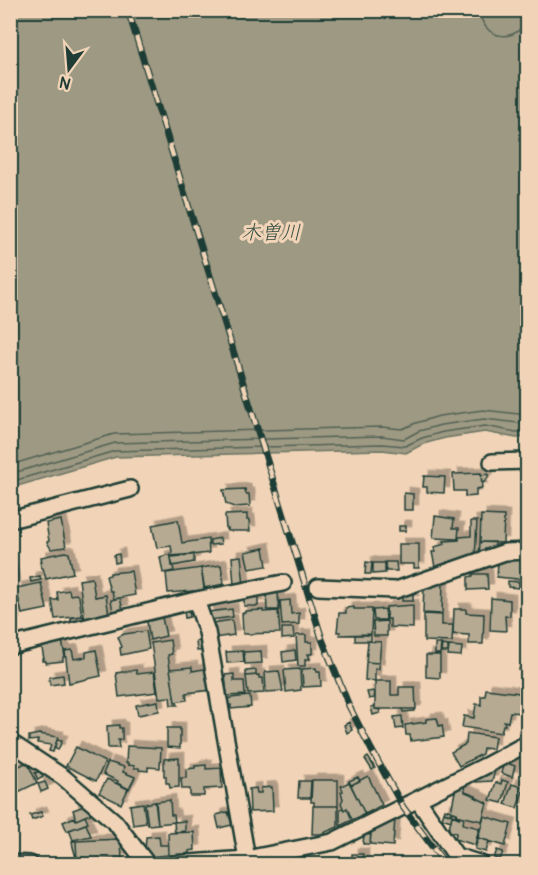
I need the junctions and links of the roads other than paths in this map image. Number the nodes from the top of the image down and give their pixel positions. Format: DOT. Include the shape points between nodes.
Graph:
graph roads {
  1 [pos="528,461"];
  2 [pos="492,462"];
  3 [pos="130,489"];
  4 [pos="10,520"];
  5 [pos="528,551"];
  6 [pos="283,583"];
  7 [pos="318,587"];
  8 [pos="196,600"];
  9 [pos="10,646"];
  10 [pos="10,741"];
  11 [pos="528,743"];
  12 [pos="418,800"];
  13 [pos="247,859"];
  14 [pos="10,863"];
  15 [pos="30,864"];
  16 [pos="147,864"];
  17 [pos="174,864"];
  18 [pos="481,864"];
  1 -- 2 [label="street"];
  3 -- 4 [label="street"];
  5 -- 7 [label="street" via="505,552 396,590"];
  6 -- 8 [label="street"];
  8 -- 9 [label="street"];
  8 -- 13 [label="street" via="207,632"];
  10 -- 16 [label="street" via="63,777 115,822"];
  11 -- 12 [label="street"];
  12 -- 13 [label="street" via="332,842"];
  12 -- 18 [label="street" via="456,856"];
  13 -- 17 [label="street"];
  14 -- 15 [label="street"];
}
